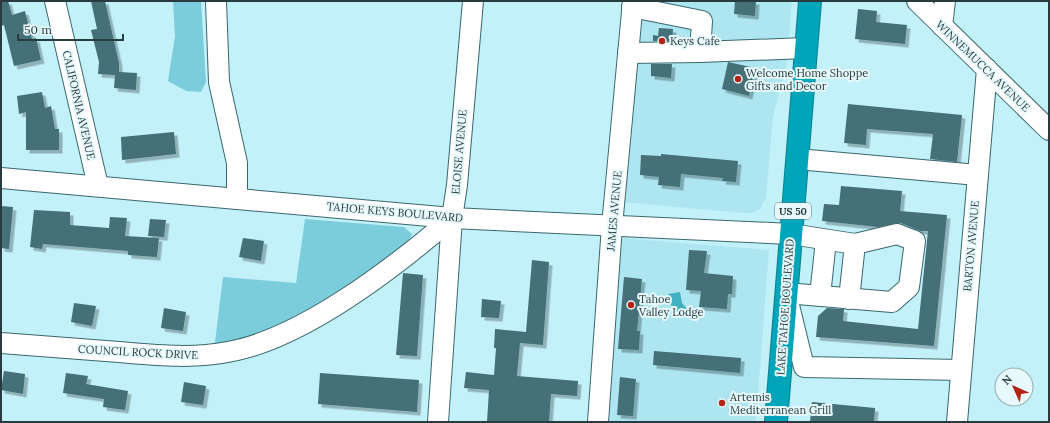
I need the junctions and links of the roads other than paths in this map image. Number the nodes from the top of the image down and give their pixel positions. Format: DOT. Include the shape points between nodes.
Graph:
graph roads {
  1 [pos="55,1"];
  2 [pos="216,1"];
  3 [pos="473,1"];
  4 [pos="810,1"];
  5 [pos="917,1"];
  6 [pos="945,1"];
  7 [pos="633,4"];
  8 [pos="942,26"];
  9 [pos="806,48"];
  10 [pos="700,52"];
  11 [pos="628,53"];
  12 [pos="987,69"];
  13 [pos="1049,130"];
  14 [pos="797,159"];
  15 [pos="978,175"];
  16 [pos="1,178"];
  17 [pos="98,186"];
  18 [pos="237,199"];
  19 [pos="452,218"];
  20 [pos="612,226"];
  21 [pos="791,234"];
  22 [pos="826,240"];
  23 [pos="855,244"];
  24 [pos="786,293"];
  25 [pos="820,296"];
  26 [pos="849,298"];
  27 [pos="1,343"];
  28 [pos="961,370"];
  29 [pos="438,422"];
  30 [pos="598,422"];
  31 [pos="776,422"];
  32 [pos="957,422"];
  1 -- 17 [label="street, CALIFORNIA AVENUE"];
  2 -- 18 [label="street" via="219,82 237,163"];
  3 -- 19 [label="street, ELOISE AVENUE"];
  4 -- 9 [label="highway, LAKE TAHOE BOULEVARD / US 50"];
  5 -- 8 [label="street, WINNEMUCCA AVENUE"];
  6 -- 8 [label="street"];
  7 -- 10 [label="street" via="702,21"];
  7 -- 11 [label="street, JAMES AVENUE"];
  8 -- 12 [label="street, WINNEMUCCA AVENUE"];
  9 -- 10 [label="street"];
  9 -- 14 [label="highway, LAKE TAHOE BOULEVARD / US 50"];
  10 -- 11 [label="street"];
  11 -- 20 [label="street, JAMES AVENUE"];
  12 -- 13 [label="street, WINNEMUCCA AVENUE"];
  12 -- 15 [label="street, BARTON AVENUE"];
  14 -- 15 [label="street"];
  14 -- 21 [label="highway, LAKE TAHOE BOULEVARD / US 50"];
  15 -- 28 [label="street, BARTON AVENUE"];
  16 -- 17 [label="street, TAHOE KEYS BOULEVARD"];
  17 -- 18 [label="street, TAHOE KEYS BOULEVARD"];
  18 -- 19 [label="street, TAHOE KEYS BOULEVARD"];
  19 -- 20 [label="street, TAHOE KEYS BOULEVARD"];
  19 -- 27 [label="street, COUNCIL ROCK DRIVE" via="426,241 338,303 299,326 266,341 228,352 197,356"];
  19 -- 29 [label="street, ELOISE AVENUE"];
  20 -- 21 [label="street, TAHOE KEYS BOULEVARD"];
  20 -- 30 [label="street, JAMES AVENUE"];
  21 -- 22 [label="street, TAHOE KEYS BOULEVARD"];
  21 -- 24 [label="highway, LAKE TAHOE BOULEVARD / US 50"];
  22 -- 23 [label="street, TAHOE KEYS BOULEVARD"];
  22 -- 25 [label="street"];
  23 -- 26 [label="street"];
  23 -- 26 [label="street" via="897,234 915,241 909,287 892,302"];
  24 -- 25 [label="street"];
  24 -- 28 [label="street" via="804,367"];
  24 -- 31 [label="highway, LAKE TAHOE BOULEVARD / US 50"];
  25 -- 26 [label="street"];
  28 -- 32 [label="street, BARTON AVENUE"];
}
